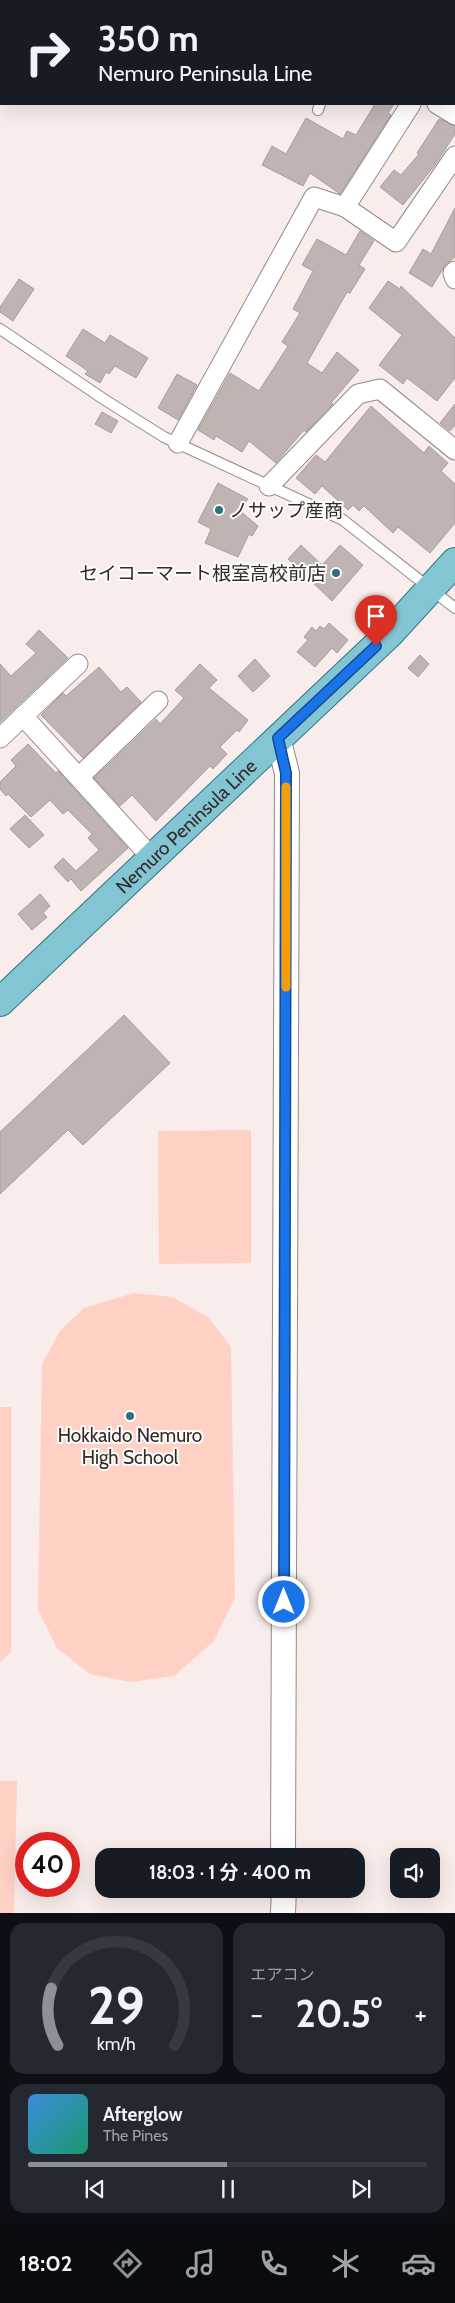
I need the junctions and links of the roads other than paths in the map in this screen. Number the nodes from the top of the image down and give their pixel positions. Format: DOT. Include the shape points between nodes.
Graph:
graph roads {
  1 [pos="409,105"];
  2 [pos="440,105"];
  3 [pos="455,115"];
  4 [pos="455,156"];
  5 [pos="345,207"];
  6 [pos="455,271"];
  7 [pos="455,279"];
  8 [pos="0,330"];
  9 [pos="178,443"];
  10 [pos="455,450"];
  11 [pos="269,486"];
  12 [pos="455,562"];
  13 [pos="432,588"];
  14 [pos="455,608"];
  15 [pos="78,664"];
  16 [pos="158,701"];
  17 [pos="23,716"];
  18 [pos="0,738"];
  19 [pos="278,738"];
  20 [pos="79,777"];
  21 [pos="152,858"];
  22 [pos="0,1002"];
  23 [pos="284,1848"];
  24 [pos="284,1898"];
  25 [pos="283,1913"];
  1 -- 5 [label="street"];
  2 -- 3 [label="street"];
  4 -- 5 [label="street" via="396,242"];
  5 -- 9 [label="street" via="314,197"];
  6 -- 7 [label="street"];
  8 -- 9 [label="lane" via="105,400"];
  9 -- 11 [label="lane"];
  10 -- 11 [label="street" via="380,389 358,394"];
  11 -- 13 [label="lane" via="343,520"];
  12 -- 13 [label="main road, Nemuro Peninsula Line"];
  13 -- 14 [label="lane"];
  13 -- 19 [label="main road, Nemuro Peninsula Line"];
  15 -- 17 [label="street"];
  16 -- 20 [label="street"];
  17 -- 18 [label="street"];
  17 -- 20 [label="street"];
  19 -- 21 [label="main road, Nemuro Peninsula Line"];
  19 -- 23 [label="street" via="286,773"];
  20 -- 21 [label="street"];
  21 -- 22 [label="main road, Nemuro Peninsula Line"];
  24 -- 25 [label="street"];
}
